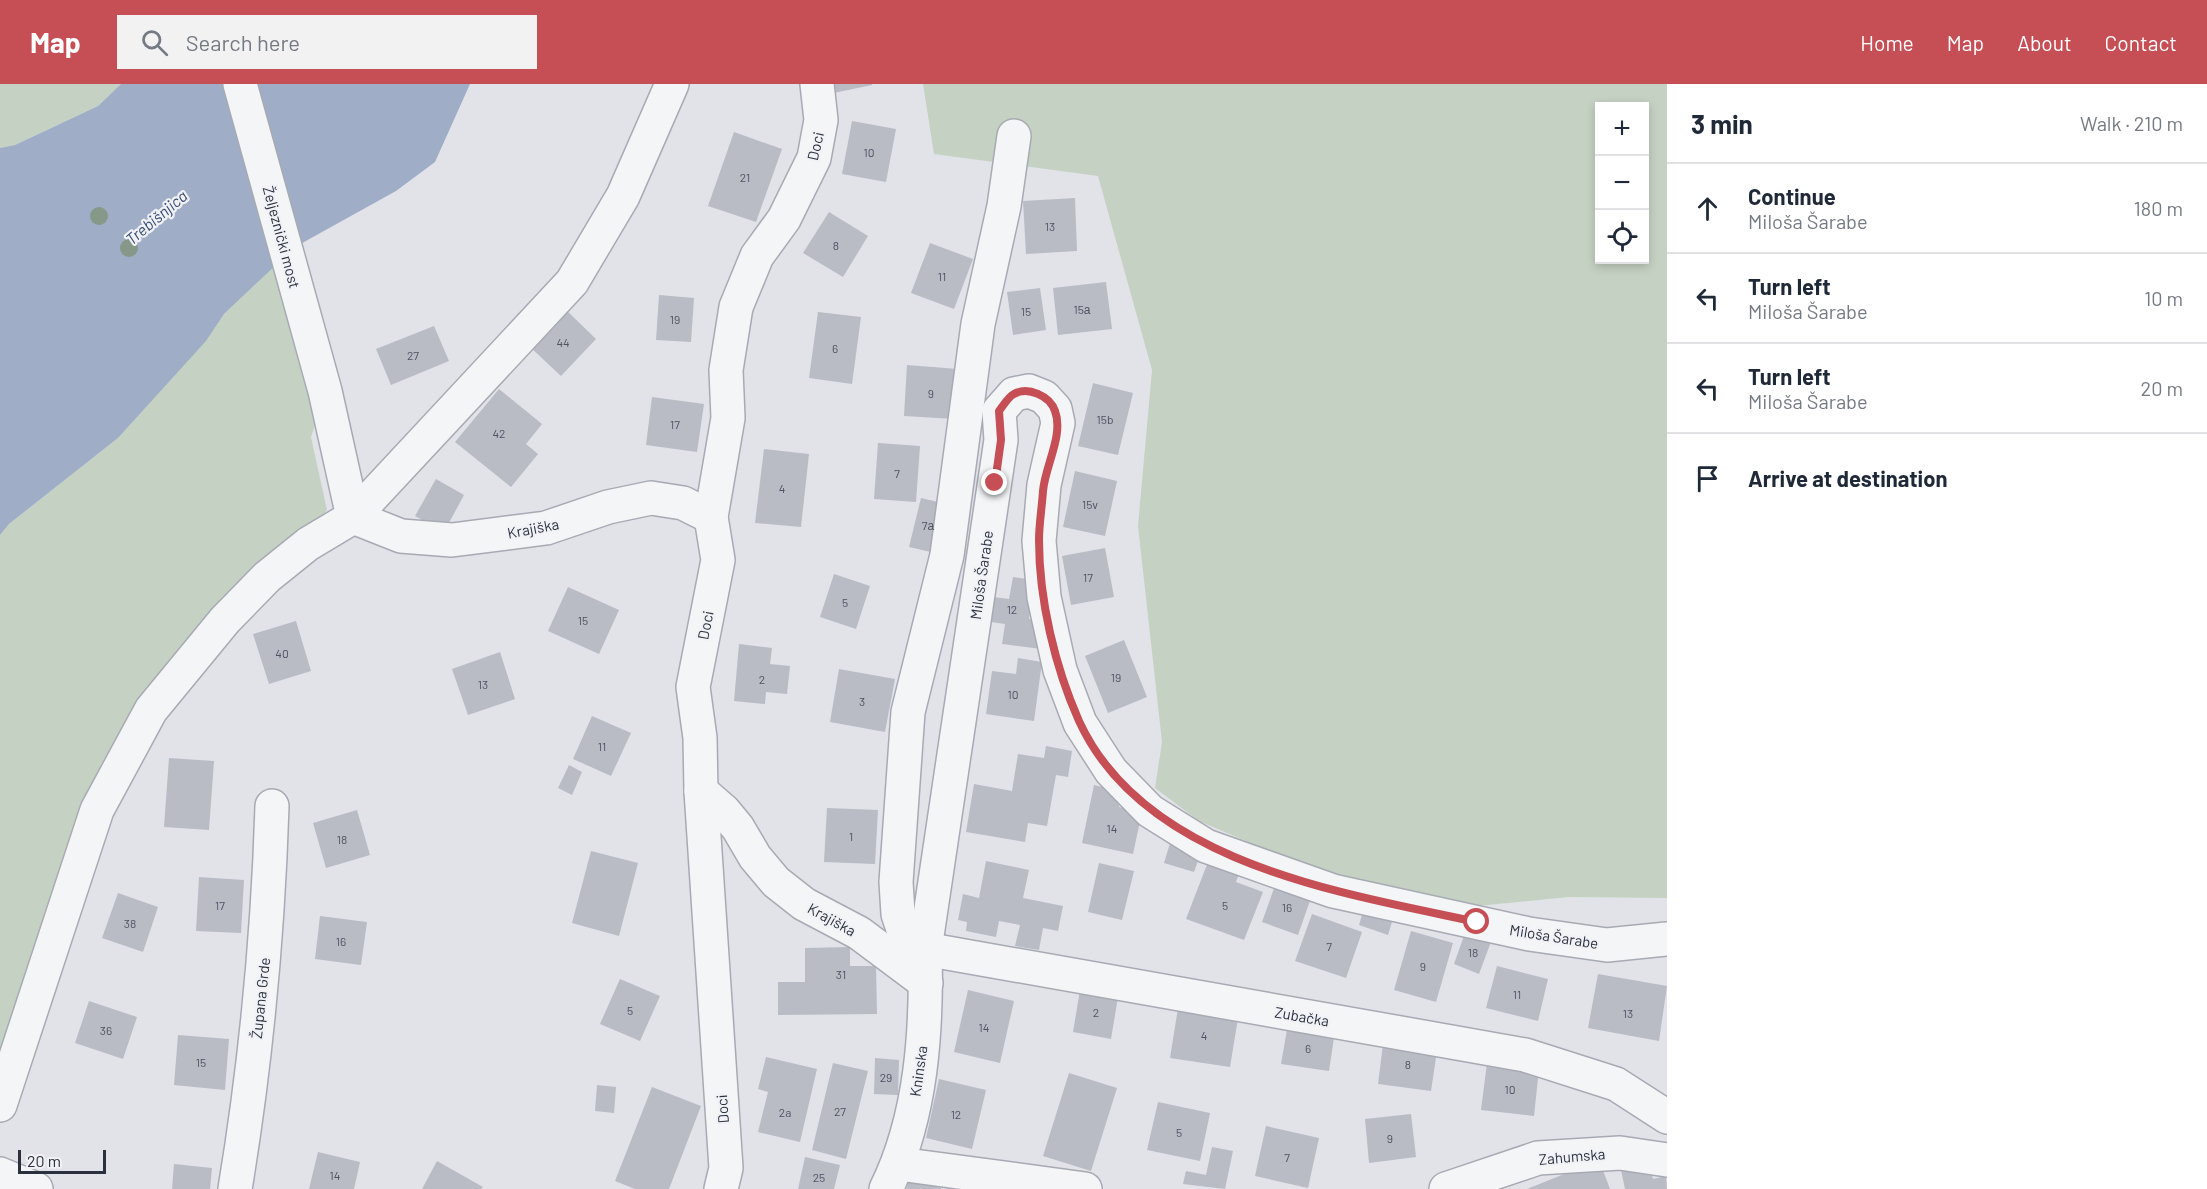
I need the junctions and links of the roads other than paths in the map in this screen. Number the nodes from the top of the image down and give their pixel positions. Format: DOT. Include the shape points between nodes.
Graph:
graph roads {
  1 [pos="240,84"];
  2 [pos="672,84"];
  3 [pos="817,84"];
  4 [pos="1014,136"];
  5 [pos="353,517"];
  6 [pos="711,517"];
  7 [pos="701,791"];
  8 [pos="272,806"];
  9 [pos="1667,939"];
  10 [pos="925,949"];
  11 [pos="926,983"];
  12 [pos="0,1105"];
  13 [pos="1667,1117"];
  14 [pos="1667,1160"];
  15 [pos="0,1174"];
  16 [pos="892,1177"];
  17 [pos="36,1189"];
  18 [pos="235,1189"];
  19 [pos="721,1189"];
  20 [pos="1085,1189"];
  21 [pos="1446,1189"];
  1 -- 5 [label="street, Željeznički most" via="325,391"];
  2 -- 5 [label="street" via="623,196 572,282"];
  3 -- 6 [label="street, Doci" via="821,120 814,158 784,219 757,256 736,307 726,370 728,418"];
  4 -- 10 [label="street" via="1004,206 978,324 947,555 908,712 896,870 898,915 904,932"];
  5 -- 6 [label="street, Krajiška" via="400,536 452,540 546,528 608,507 651,498 683,503"];
  5 -- 12 [label="street" via="308,544 267,577 225,620 151,710 97,810"];
  6 -- 7 [label="street, Doci" via="718,560 693,687 700,738"];
  7 -- 11 [label="street, Krajiška" via="724,811 776,882 804,904 859,933"];
  7 -- 19 [label="street, Doci" via="726,1168"];
  8 -- 18 [label="street, Župana Grde" via="267,930 251,1090"];
  9 -- 10 [label="street, Miloša Šarabe" via="1607,945 1529,934 1333,891 1206,846 1150,811 1111,771 1080,723 1059,670 1044,597 1039,541 1044,485 1058,423 1055,409 1044,396 1029,391 1014,394 999,411 1001,440"];
  10 -- 11 [label="street, Kninska"];
  10 -- 13 [label="street, Zubačka" via="1525,1055 1616,1084"];
  11 -- 16 [label="street, Kninska" via="919,1079"];
  14 -- 21 [label="street, Zahumska" via="1620,1153 1538,1158"];
  15 -- 17 [label="street"];
  16 -- 20 [label="street"];
}
